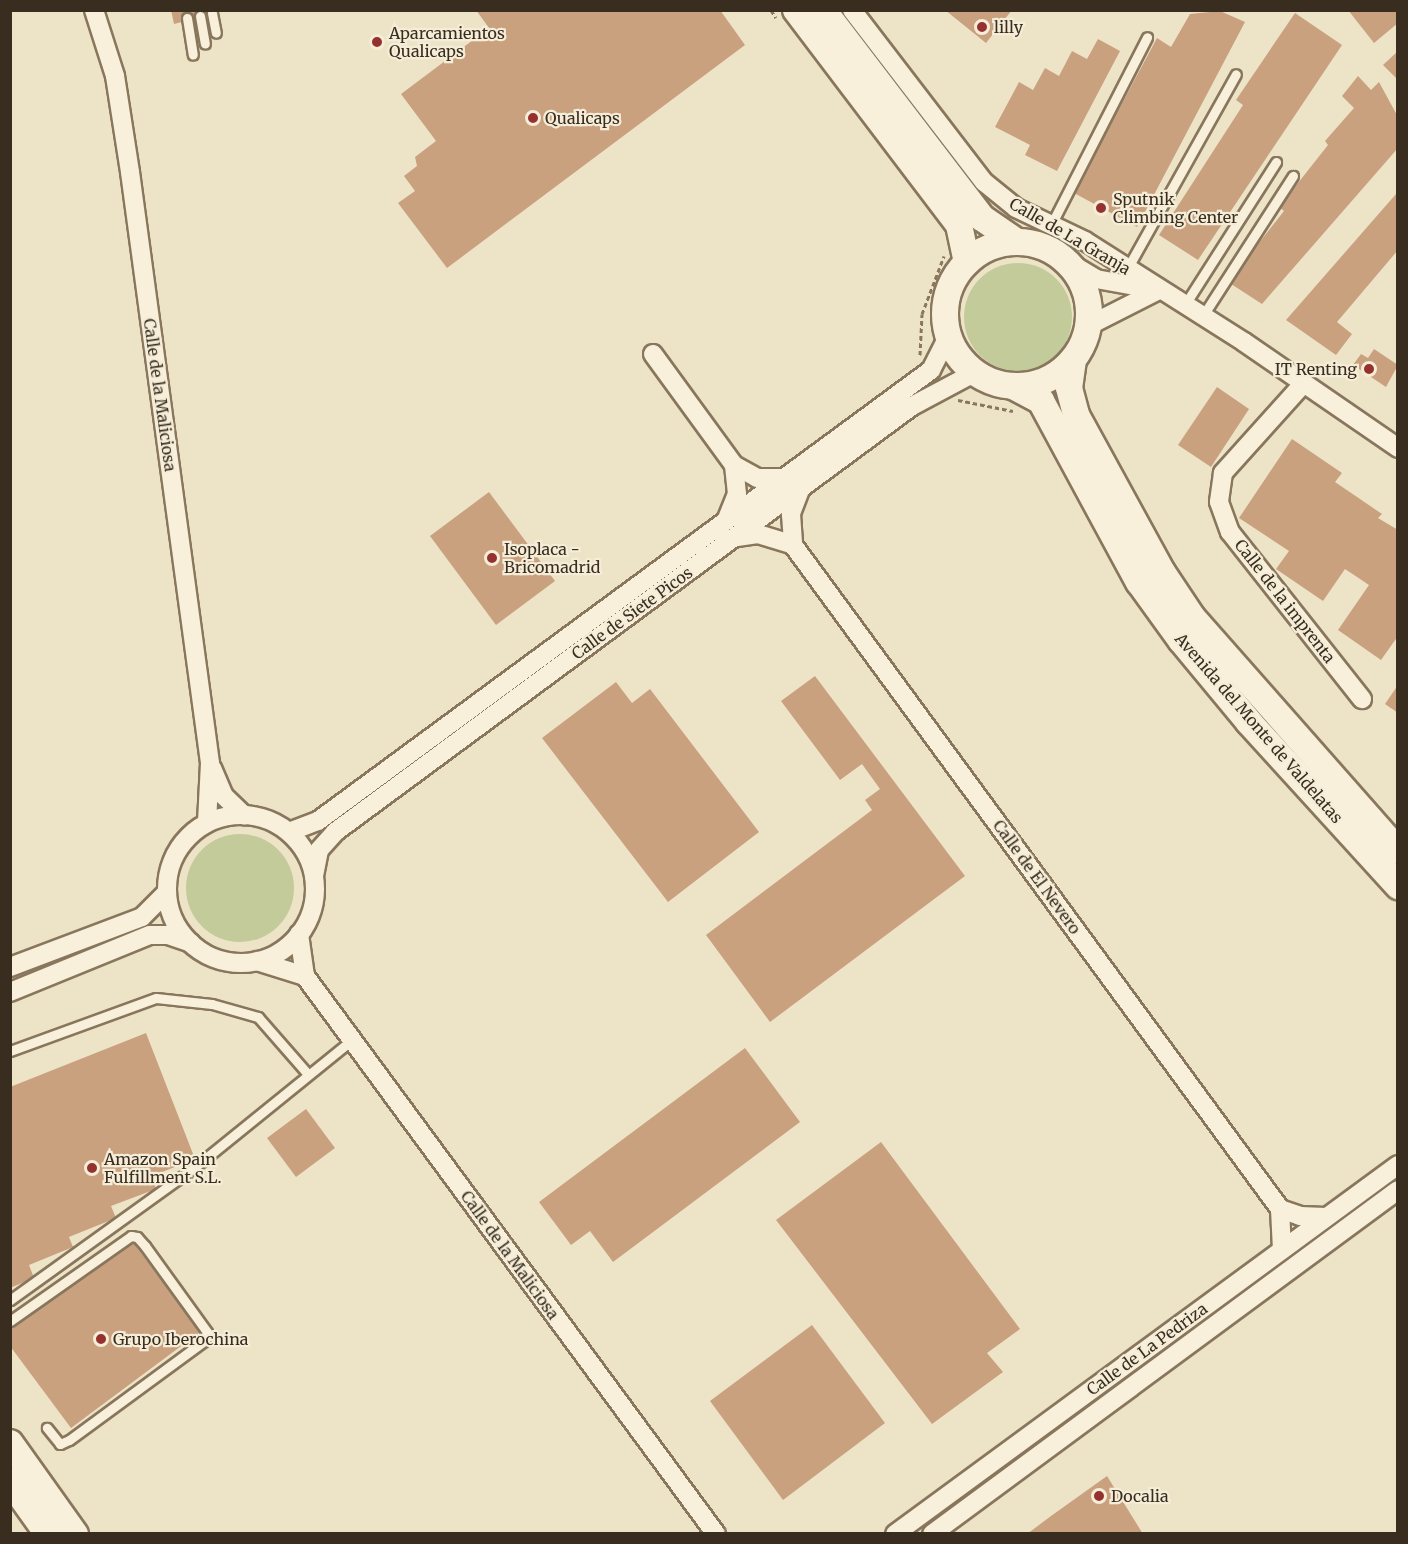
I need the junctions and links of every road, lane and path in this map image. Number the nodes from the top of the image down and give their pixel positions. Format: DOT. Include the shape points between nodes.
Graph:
graph roads {
  1 [pos="81,10"];
  2 [pos="94,10"];
  3 [pos="796,10"];
  4 [pos="823,10"];
  5 [pos="852,10"];
  6 [pos="212,13"];
  7 [pos="200,16"];
  8 [pos="187,18"];
  9 [pos="102,29"];
  10 [pos="216,33"];
  11 [pos="869,34"];
  12 [pos="1147,37"];
  13 [pos="205,44"];
  14 [pos="193,55"];
  15 [pos="1236,75"];
  16 [pos="902,113"];
  17 [pos="1276,162"];
  18 [pos="1293,176"];
  19 [pos="1051,225"];
  20 [pos="1017,242"];
  21 [pos="945,248"];
  22 [pos="1064,259"];
  23 [pos="967,262"];
  24 [pos="1127,269"];
  25 [pos="1159,290"];
  26 [pos="1184,306"];
  27 [pos="1202,317"];
  28 [pos="1088,326"];
  29 [pos="948,336"];
  30 [pos="653,354"];
  31 [pos="1073,360"];
  32 [pos="931,370"];
  33 [pos="974,373"];
  34 [pos="1303,384"];
  35 [pos="1013,386"];
  36 [pos="944,388"];
  37 [pos="1024,413"];
  38 [pos="1398,448"];
  39 [pos="734,465"];
  40 [pos="785,478"];
  41 [pos="800,490"];
  42 [pos="730,530"];
  43 [pos="793,545"];
  44 [pos="1362,699"];
  45 [pos="210,763"];
  46 [pos="244,814"];
  47 [pos="207,823"];
  48 [pos="289,832"];
  49 [pos="1398,851"];
  50 [pos="314,876"];
  51 [pos="1398,886"];
  52 [pos="167,892"];
  53 [pos="300,934"];
  54 [pos="191,943"];
  55 [pos="257,961"];
  56 [pos="10,967"];
  57 [pos="305,976"];
  58 [pos="10,992"];
  59 [pos="352,1040"];
  60 [pos="10,1052"];
  61 [pos="307,1073"];
  62 [pos="1398,1165"];
  63 [pos="1398,1190"];
  64 [pos="1280,1209"];
  65 [pos="1326,1217"];
  66 [pos="1282,1250"];
  67 [pos="10,1300"];
  68 [pos="10,1320"];
  69 [pos="47,1428"];
  70 [pos="10,1443"];
  71 [pos="10,1480"];
  72 [pos="48,1533"];
  73 [pos="75,1533"];
  74 [pos="716,1533"];
  75 [pos="895,1533"];
  76 [pos="932,1533"];
  1 -- 9 [label="street"];
  2 -- 9 [label="street, Calle de la Maliciosa"];
  3 -- 23 [label="street" via="959,225"];
  4 -- 16 [label="street"];
  5 -- 11 [label="street, Calle de La Granja"];
  6 -- 10 [label="lane"];
  7 -- 13 [label="lane"];
  8 -- 14 [label="lane"];
  9 -- 45 [label="street, Calle de la Maliciosa" via="130,172"];
  11 -- 16 [label="street"];
  11 -- 19 [label="street, Calle de La Granja" via="984,182 1016,208"];
  12 -- 19 [label="lane"];
  15 -- 24 [label="lane"];
  16 -- 20 [label="street" via="982,218"];
  17 -- 26 [label="lane"];
  18 -- 27 [label="lane"];
  19 -- 24 [label="street, Calle de La Granja"];
  20 -- 22 [label="street" via="1042,246"];
  20 -- 23 [label="street" via="990,247"];
  21 -- 32 [label="path" via="922,314 918,352"];
  22 -- 25 [label="street" via="1096,279"];
  22 -- 28 [label="street" via="1079,278 1088,301"];
  23 -- 29 [label="street" via="947,296"];
  24 -- 25 [label="street, Calle de La Granja"];
  25 -- 26 [label="street, Calle de La Granja"];
  25 -- 28 [label="street"];
  26 -- 27 [label="street, Calle de La Granja"];
  27 -- 34 [label="street, Calle de La Granja"];
  28 -- 31 [label="street"];
  29 -- 32 [label="street, Calle de Siete Picos"];
  29 -- 33 [label="street" via="958,357"];
  30 -- 39 [label="street"];
  31 -- 35 [label="street" via="1046,379"];
  31 -- 49 [label="street, Avenida del Monte de Valdelatas" via="1069,388 1076,415 1123,507 1168,581 1192,617"];
  32 -- 40 [label="street, Calle de Siete Picos"];
  33 -- 35 [label="street"];
  33 -- 36 [label="street, Calle de Siete Picos"];
  34 -- 38 [label="street, Calle de La Granja"];
  34 -- 44 [label="street, Calle de la imprenta" via="1223,473 1219,502 1230,532"];
  35 -- 51 [label="street, Avenida del Monte de Valdelatas" via="1041,401 1139,582 1181,640 1249,722"];
  36 -- 37 [label="path" via="950,397 961,401"];
  36 -- 41 [label="street, Calle de Siete Picos"];
  39 -- 40 [label="street" via="757,478"];
  39 -- 42 [label="street" via="736,494"];
  40 -- 42 [label="street, Calle de Siete Picos"];
  41 -- 42 [label="street, Calle de Siete Picos"];
  41 -- 43 [label="street" via="791,514"];
  42 -- 43 [label="street"];
  42 -- 48 [label="street, Calle de Siete Picos" via="318,821"];
  42 -- 50 [label="street, Calle de Siete Picos" via="335,832 319,850"];
  43 -- 64 [label="street, Calle de El Nevero"];
  45 -- 46 [label="street, Calle de la Maliciosa" via="224,795"];
  45 -- 47 [label="street, Calle de la Maliciosa"];
  46 -- 47 [label="street"];
  46 -- 48 [label="street" via="268,820"];
  47 -- 52 [label="street" via="177,852 169,871"];
  48 -- 50 [label="street" via="301,844"];
  50 -- 53 [label="street" via="315,896"];
  52 -- 54 [label="street" via="178,928"];
  52 -- 56 [label="street" via="142,918"];
  53 -- 55 [label="street" via="281,951"];
  53 -- 57 [label="street, Calle de la Maliciosa"];
  54 -- 55 [label="street" via="222,960"];
  54 -- 58 [label="street" via="168,935 150,935"];
  55 -- 57 [label="street"];
  57 -- 59 [label="street, Calle de la Maliciosa"];
  59 -- 61 [label="lane"];
  59 -- 74 [label="street, Calle de la Maliciosa"];
  60 -- 61 [label="lane" via="156,998 212,1004 258,1017"];
  61 -- 67 [label="lane" via="195,1167"];
  62 -- 65 [label="street, Calle de La Pedriza"];
  63 -- 76 [label="street, Calle de La Pedriza"];
  64 -- 65 [label="street" via="1300,1216"];
  64 -- 66 [label="street"];
  65 -- 66 [label="street, Calle de La Pedriza"];
  66 -- 75 [label="street, Calle de La Pedriza"];
  68 -- 69 [label="lane" via="131,1236 145,1246 207,1332 204,1341 69,1440 60,1444"];
  70 -- 73 [label="street"];
  71 -- 72 [label="street"];
}
